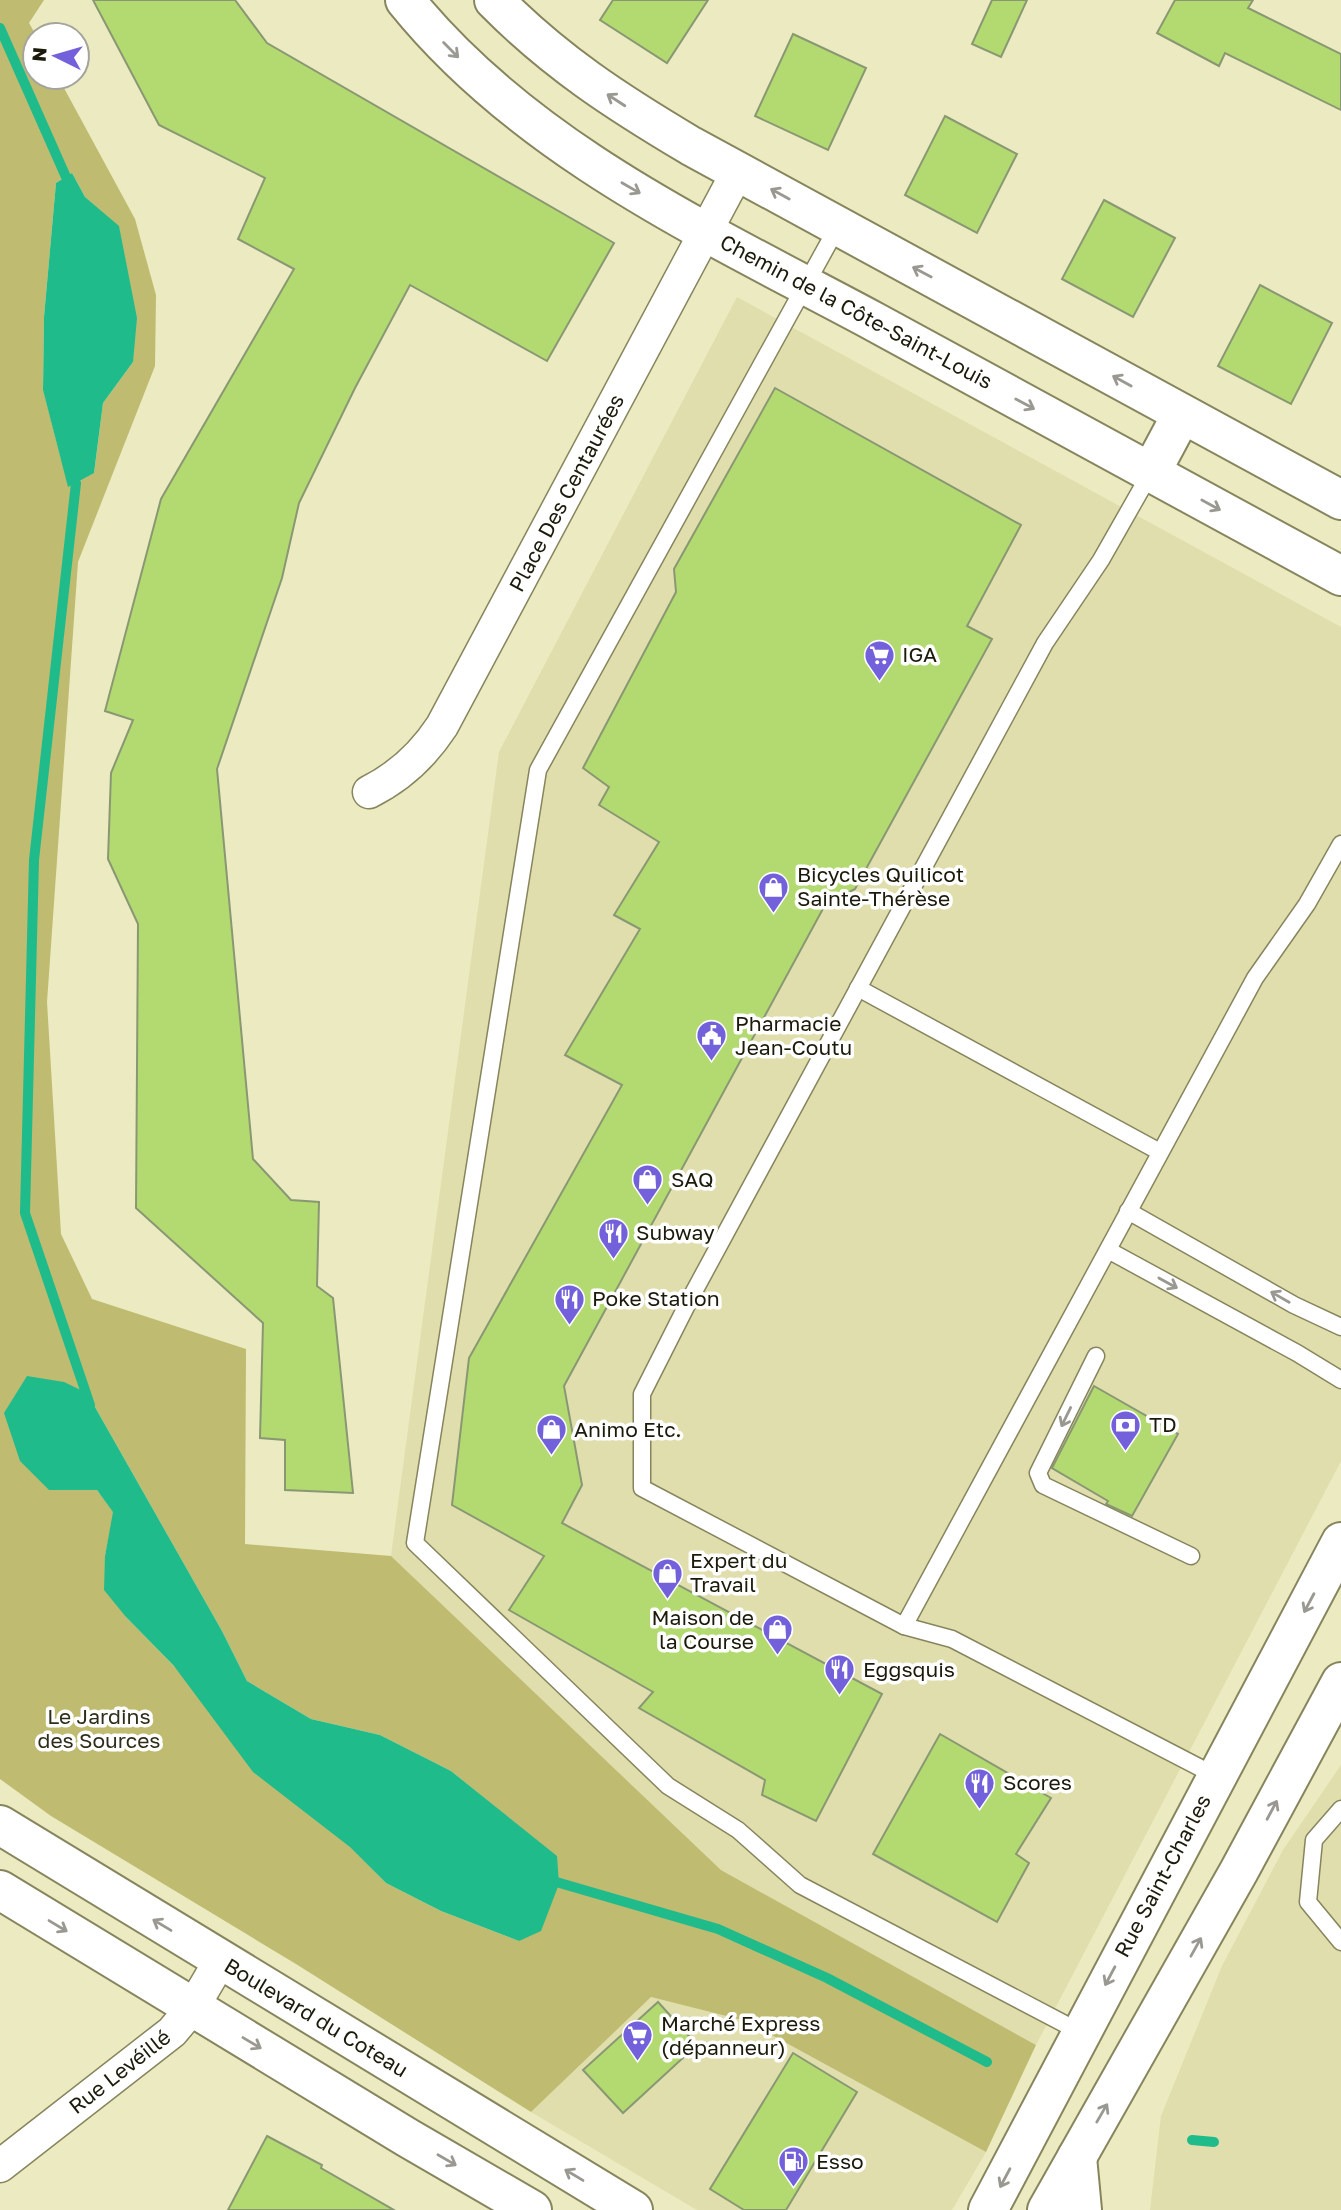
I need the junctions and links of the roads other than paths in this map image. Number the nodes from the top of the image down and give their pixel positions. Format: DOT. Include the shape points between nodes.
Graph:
graph roads {
  1 [pos="405,0"];
  2 [pos="494,0"];
  3 [pos="738,172"];
  4 [pos="838,226"];
  5 [pos="707,232"];
  6 [pos="806,285"];
  7 [pos="1182,414"];
  8 [pos="1151,472"];
  9 [pos="1341,500"];
  10 [pos="1341,576"];
  11 [pos="369,792"];
  12 [pos="1341,844"];
  13 [pos="858,988"];
  14 [pos="1160,1152"];
  15 [pos="1128,1211"];
  16 [pos="1108,1250"];
  17 [pos="1341,1326"];
  18 [pos="1096,1356"];
  19 [pos="1341,1381"];
  20 [pos="1341,1542"];
  21 [pos="1191,1556"];
  22 [pos="904,1626"];
  23 [pos="1341,1682"];
  24 [pos="1216,1776"];
  25 [pos="1341,1810"];
  26 [pos="0,1825"];
  27 [pos="0,1890"];
  28 [pos="1341,1942"];
  29 [pos="220,1961"];
  30 [pos="194,2007"];
  31 [pos="1080,2032"];
  32 [pos="1077,2157"];
  33 [pos="0,2166"];
  34 [pos="532,2210"];
  35 [pos="633,2210"];
  36 [pos="988,2210"];
  37 [pos="1047,2210"];
  38 [pos="1082,2210"];
  1 -- 5 [label="main road, Chemin de la Côte-Saint-Louis, one-way" via="464,62 539,128"];
  3 -- 2 [label="main road, one-way" via="592,85"];
  4 -- 3 [label="main road, one-way"];
  3 -- 5 [label="street, Place Des Centaurées"];
  4 -- 6 [label="lane"];
  7 -- 4 [label="main road, one-way"];
  5 -- 6 [label="main road, Chemin de la Côte-Saint-Louis"];
  5 -- 11 [label="street, Place Des Centaurées" via="442,726 407,767"];
  6 -- 8 [label="main road, Chemin de la Côte-Saint-Louis, one-way"];
  6 -- 31 [label="lane" via="538,770 415,1543 667,1786 738,1830 800,1885"];
  7 -- 8 [label="main road"];
  7 -- 9 [label="main road"];
  8 -- 10 [label="main road, Chemin de la Côte-Saint-Louis, one-way"];
  8 -- 13 [label="lane" via="1101,560 1045,643"];
  12 -- 14 [label="lane" via="1307,904 1255,978"];
  13 -- 14 [label="lane"];
  13 -- 22 [label="lane" via="642,1394 642,1488"];
  14 -- 15 [label="lane"];
  15 -- 16 [label="lane"];
  17 -- 15 [label="lane, one-way" via="1294,1305"];
  16 -- 19 [label="lane, one-way"];
  16 -- 22 [label="lane"];
  18 -- 21 [label="lane, one-way" via="1038,1473 1042,1485"];
  20 -- 24 [label="main road, Rue Saint-Charles, one-way"];
  22 -- 24 [label="lane" via="952,1639"];
  32 -- 23 [label="main road, one-way"];
  24 -- 31 [label="main road, Rue Saint-Charles, one-way"];
  25 -- 28 [label="lane" via="1314,1840 1308,1902"];
  29 -- 26 [label="main road, Boulevard du Coteau, one-way"];
  27 -- 30 [label="main road, one-way"];
  29 -- 30 [label="street, Rue Levéillé"];
  35 -- 29 [label="main road, Boulevard du Coteau, one-way"];
  30 -- 33 [label="street, Rue Levéillé" via="172,2032"];
  30 -- 34 [label="main road, one-way"];
  31 -- 36 [label="main road, Rue Saint-Charles, one-way"];
  32 -- 37 [label="main road"];
  32 -- 38 [label="main road"];
}
